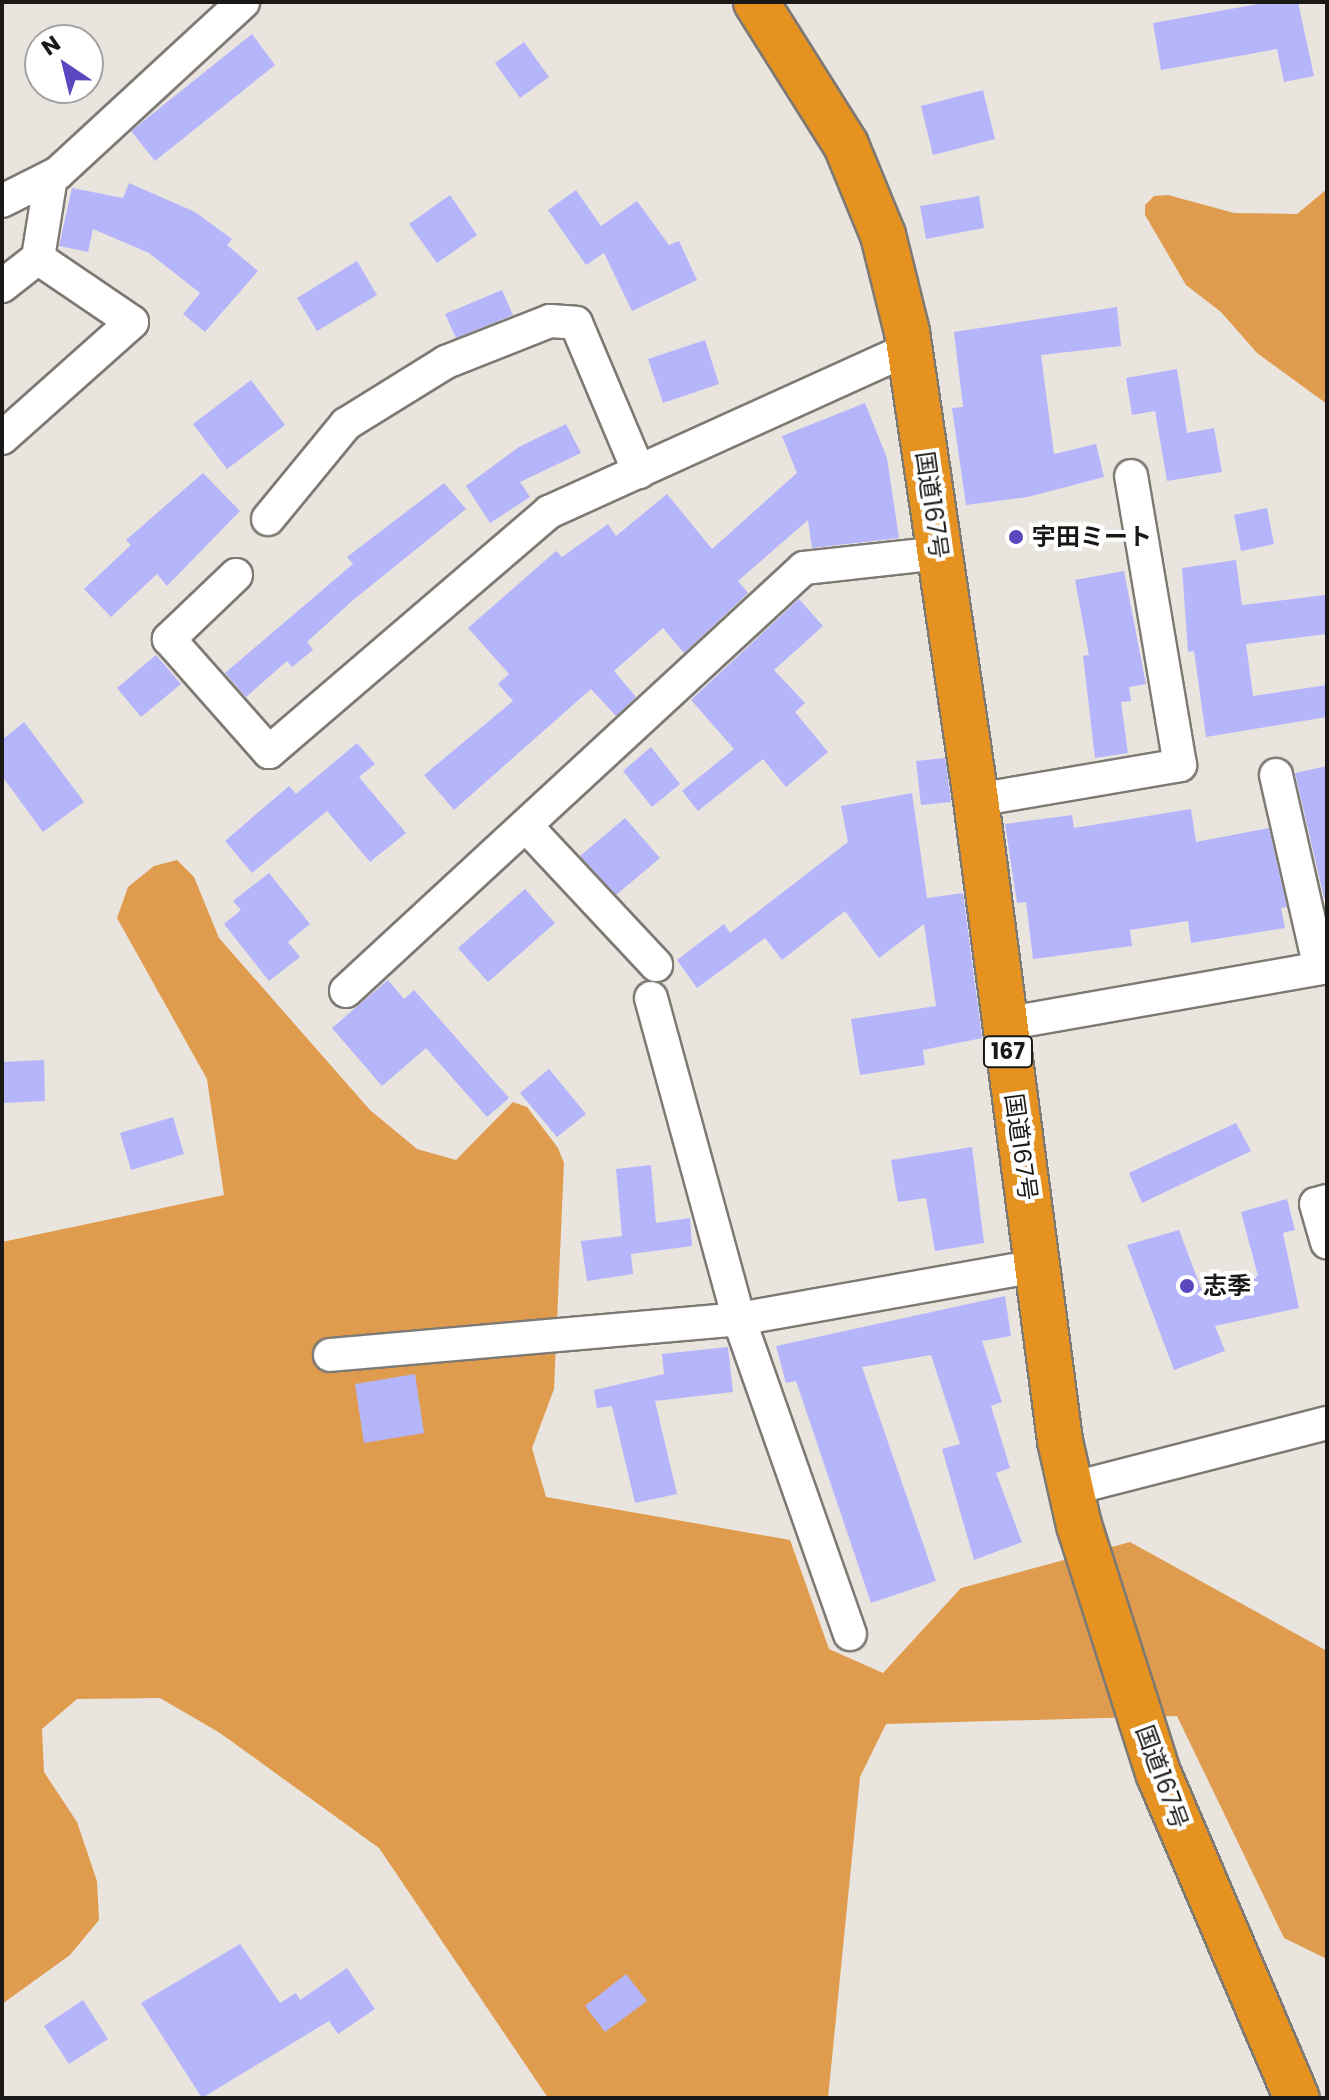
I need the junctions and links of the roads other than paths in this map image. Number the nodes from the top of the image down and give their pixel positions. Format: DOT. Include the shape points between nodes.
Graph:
graph roads {
  1 [pos="243,2"];
  2 [pos="756,2"];
  3 [pos="51,177"];
  4 [pos="2,201"];
  5 [pos="38,258"];
  6 [pos="2,286"];
  7 [pos="909,349"];
  8 [pos="2,438"];
  9 [pos="639,472"];
  10 [pos="1131,476"];
  11 [pos="268,519"];
  12 [pos="939,553"];
  13 [pos="236,575"];
  14 [pos="1276,775"];
  15 [pos="976,800"];
  16 [pos="527,827"];
  17 [pos="656,965"];
  18 [pos="1323,967"];
  19 [pos="346,991"];
  20 [pos="651,998"];
  21 [pos="1004,1024"];
  22 [pos="1327,1201"];
  23 [pos="1327,1242"];
  24 [pos="1037,1266"];
  25 [pos="739,1319"];
  26 [pos="330,1355"];
  27 [pos="1327,1423"];
  28 [pos="1070,1489"];
  29 [pos="850,1634"];
  30 [pos="1297,2098"];
  1 -- 3 [label="street"];
  2 -- 7 [label="highway, 国道167号 / 167" via="846,145 883,235"];
  3 -- 4 [label="street"];
  3 -- 5 [label="street"];
  5 -- 6 [label="street"];
  5 -- 8 [label="street" via="132,322"];
  7 -- 9 [label="street"];
  7 -- 12 [label="highway, 国道167号 / 167"];
  9 -- 11 [label="street" via="576,323 550,321 446,362 346,424"];
  9 -- 13 [label="street" via="549,512 269,752 169,639"];
  10 -- 15 [label="street" via="1180,765"];
  12 -- 15 [label="highway, 国道167号 / 167"];
  12 -- 16 [label="street" via="804,568"];
  14 -- 18 [label="street"];
  15 -- 21 [label="highway, 国道167号 / 167"];
  16 -- 17 [label="street"];
  16 -- 19 [label="street"];
  18 -- 21 [label="street"];
  20 -- 25 [label="street"];
  21 -- 24 [label="highway, 国道167号 / 167"];
  22 -- 23 [label="street" via="1316,1204"];
  24 -- 25 [label="street"];
  24 -- 28 [label="highway, 国道167号 / 167"];
  25 -- 26 [label="street"];
  25 -- 29 [label="street"];
  27 -- 28 [label="street"];
  28 -- 30 [label="highway, 国道167号 / 167" via="1159,1775"];
}
